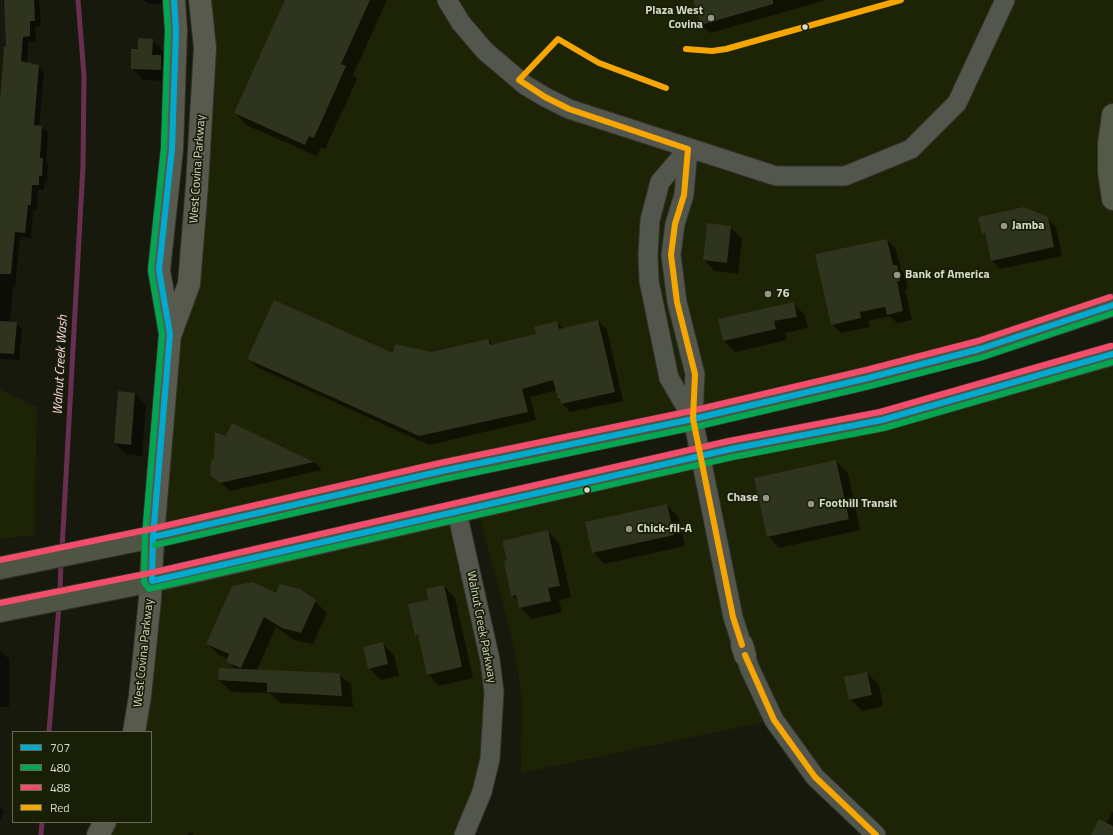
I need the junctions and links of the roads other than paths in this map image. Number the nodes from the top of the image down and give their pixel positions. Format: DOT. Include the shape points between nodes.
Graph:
graph roads {
  1 [pos="174,0"];
  2 [pos="200,0"];
  3 [pos="447,0"];
  4 [pos="1005,0"];
  5 [pos="1113,115"];
  6 [pos="688,149"];
  7 [pos="1113,199"];
  8 [pos="1113,305"];
  9 [pos="170,334"];
  10 [pos="1113,354"];
  11 [pos="692,419"];
  12 [pos="700,456"];
  13 [pos="457,512"];
  14 [pos="153,538"];
  15 [pos="0,568"];
  16 [pos="152,581"];
  17 [pos="0,611"];
  18 [pos="134,731"];
  19 [pos="104,823"];
  20 [pos="98,835"];
  21 [pos="464,835"];
  22 [pos="876,835"];
  1 -- 9 [label="street, West Covina Parkway" via="176,30 172,149 159,270"];
  2 -- 9 [label="street, West Covina Parkway" via="205,48 189,284"];
  3 -- 6 [label="street" via="460,23 485,51 525,86 569,109"];
  4 -- 6 [label="street" via="957,103 911,149 845,176 776,176"];
  5 -- 7 [label="highway" via="1108,144"];
  6 -- 11 [label="street" via="684,195 675,224 671,255 677,302 695,374"];
  6 -- 11 [label="street" via="660,182 650,220 648,255 649,281 669,378"];
  8 -- 11 [label="main road" via="980,349"];
  9 -- 14 [label="street, West Covina Parkway"];
  10 -- 12 [label="main road" via="882,420"];
  11 -- 12 [label="street"];
  11 -- 14 [label="main road" via="442,471"];
  12 -- 13 [label="main road"];
  12 -- 22 [label="street" via="733,617 750,669 774,720 816,777"];
  13 -- 16 [label="main road"];
  13 -- 21 [label="street, Walnut Creek Parkway" via="490,660 494,692 490,759 482,792"];
  14 -- 15 [label="main road"];
  14 -- 16 [label="street, West Covina Parkway"];
  16 -- 17 [label="main road"];
  16 -- 18 [label="street, West Covina Parkway"];
  19 -- 20 [label="street"];
}
